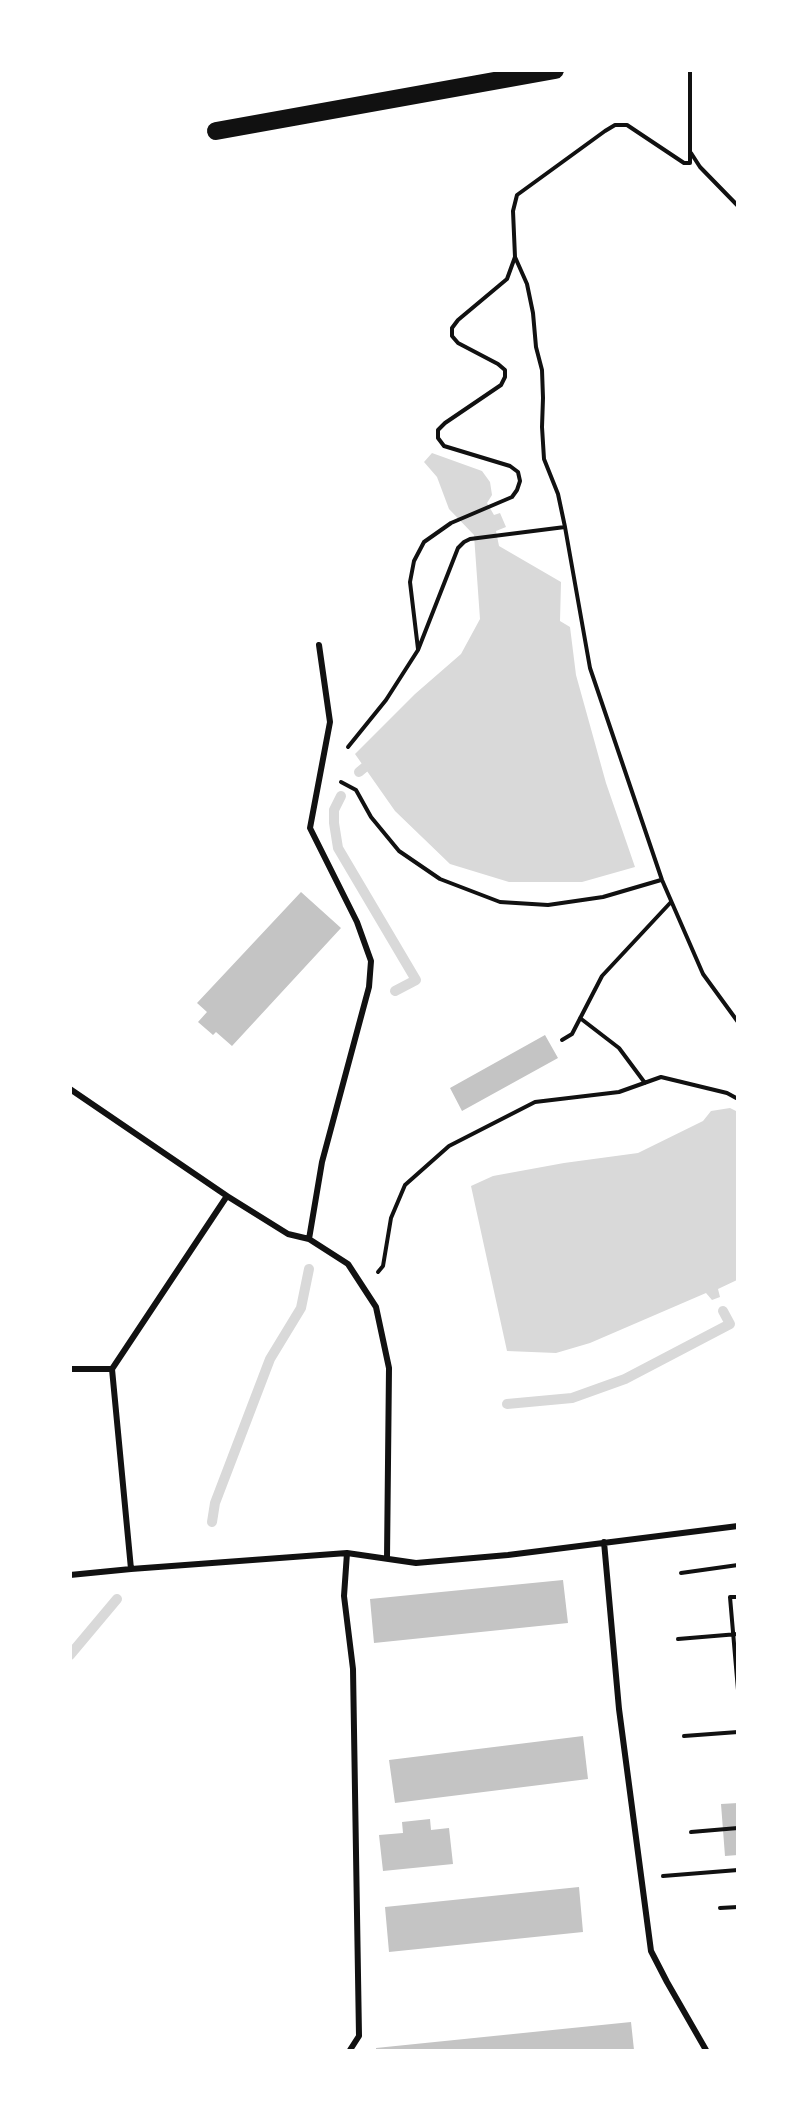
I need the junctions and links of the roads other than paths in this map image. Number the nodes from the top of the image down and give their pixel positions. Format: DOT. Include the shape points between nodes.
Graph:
graph roads {
  1 [pos="555,70"];
  2 [pos="216,131"];
  3 [pos="319,645"];
  4 [pos="70,1089"];
  5 [pos="228,1196"];
  6 [pos="309,1239"];
  7 [pos="70,1369"];
  8 [pos="112,1369"];
  9 [pos="738,1526"];
  10 [pos="604,1542"];
  11 [pos="347,1553"];
  12 [pos="387,1558"];
  13 [pos="130,1569"];
  14 [pos="70,1575"];
  15 [pos="350,2050"];
  16 [pos="706,2050"];
  1 -- 2 [label="highway"];
  3 -- 6 [label="street" via="330,722 310,828 357,922 371,962 369,987 322,1162"];
  4 -- 5 [label="street"];
  5 -- 6 [label="street" via="288,1234"];
  5 -- 8 [label="street"];
  6 -- 12 [label="street" via="348,1264 376,1307 389,1368"];
  7 -- 8 [label="street"];
  8 -- 13 [label="street"];
  9 -- 10 [label="street"];
  10 -- 12 [label="street" via="416,1563"];
  10 -- 16 [label="street" via="619,1709 651,1951"];
  11 -- 12 [label="street"];
  11 -- 13 [label="street"];
  11 -- 15 [label="street" via="344,1596 352,1669 359,2036"];
  13 -- 14 [label="street"];
}
